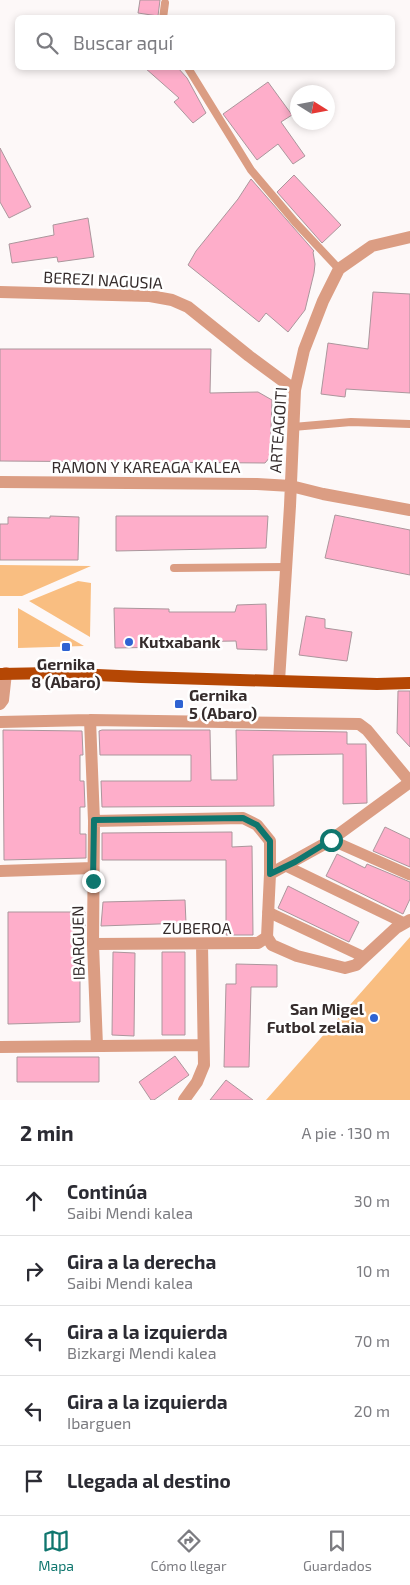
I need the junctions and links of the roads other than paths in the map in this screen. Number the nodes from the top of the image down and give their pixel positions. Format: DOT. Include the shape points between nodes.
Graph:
graph roads {
  1 [pos="165,3"];
  2 [pos="163,15"];
  3 [pos="189,70"];
  4 [pos="410,237"];
  5 [pos="339,269"];
  6 [pos="0,292"];
  7 [pos="295,390"];
  8 [pos="410,424"];
  9 [pos="293,427"];
  10 [pos="0,482"];
  11 [pos="291,486"];
  12 [pos="410,510"];
  13 [pos="286,567"];
  14 [pos="174,568"];
  15 [pos="3,674"];
  16 [pos="279,681"];
  17 [pos="410,682"];
  18 [pos="0,704"];
  19 [pos="90,720"];
  20 [pos="0,722"];
  21 [pos="410,782"];
  22 [pos="94,820"];
  23 [pos="331,840"];
  24 [pos="286,866"];
  25 [pos="93,868"];
  26 [pos="0,871"];
  27 [pos="270,874"];
  28 [pos="410,875"];
  29 [pos="268,909"];
  30 [pos="407,921"];
  31 [pos="267,938"];
  32 [pos="93,944"];
  33 [pos="202,944"];
  34 [pos="364,957"];
  35 [pos="203,1045"];
  36 [pos="97,1046"];
  37 [pos="0,1047"];
  38 [pos="184,1100"];
  1 -- 2 [label="lane"];
  3 -- 5 [label="lane" via="251,170"];
  4 -- 5 [label="street, ARTEAGOITI" via="372,246"];
  5 -- 7 [label="street, ARTEAGOITI" via="304,350"];
  6 -- 7 [label="street, BEREZI NAGUSIA" via="150,296 172,300 188,307"];
  7 -- 9 [label="street, ARTEAGOITI"];
  8 -- 9 [label="lane" via="351,422"];
  9 -- 11 [label="street, ARTEAGOITI"];
  10 -- 11 [label="street, RAMON Y KAREAGA KALEA"];
  11 -- 12 [label="street, RAMON Y KAREAGA KALEA"];
  11 -- 13 [label="street, ARTEAGOITI"];
  13 -- 14 [label="lane"];
  13 -- 16 [label="street, ARTEAGOITI"];
  15 -- 16 [label="main road" via="53,672"];
  15 -- 18 [label="street" via="3,700"];
  16 -- 17 [label="main road"];
  19 -- 20 [label="street"];
  19 -- 21 [label="street" via="359,724"];
  19 -- 22 [label="street, IBARGUEN"];
  21 -- 23 [label="street"];
  22 -- 25 [label="street, IBARGUEN"];
  22 -- 27 [label="street" via="243,818 257,825 270,841"];
  23 -- 24 [label="street"];
  23 -- 28 [label="street"];
  24 -- 27 [label="street"];
  24 -- 30 [label="street"];
  25 -- 26 [label="street"];
  25 -- 32 [label="street, IBARGUEN"];
  27 -- 29 [label="street"];
  29 -- 31 [label="street"];
  29 -- 34 [label="street"];
  30 -- 34 [label="street"];
  31 -- 33 [label="street, ZUBEROA" via="258,943"];
  31 -- 34 [label="street" via="272,945 297,956 345,968"];
  32 -- 33 [label="street, ZUBEROA"];
  32 -- 36 [label="street, IBARGUEN"];
  33 -- 35 [label="street"];
  35 -- 36 [label="street"];
  35 -- 38 [label="street" via="204,1065"];
  36 -- 37 [label="street"];
}
